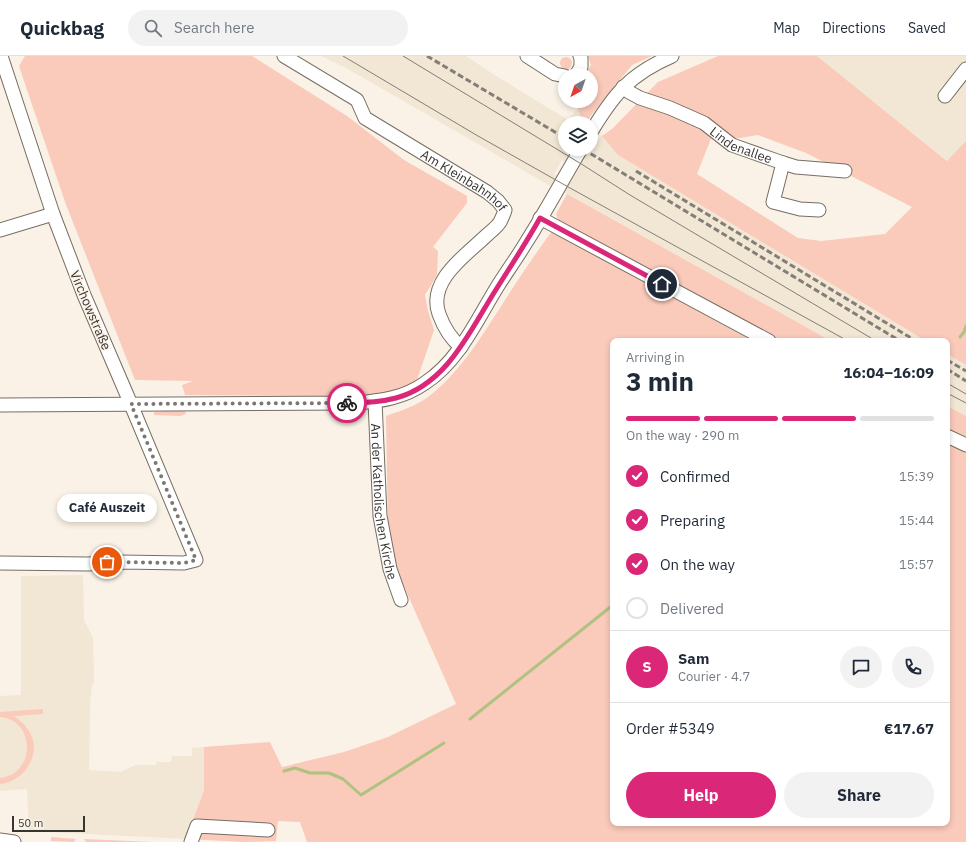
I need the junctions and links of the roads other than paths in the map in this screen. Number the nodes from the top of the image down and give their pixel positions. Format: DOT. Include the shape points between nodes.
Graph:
graph roads {
  1 [pos="1,56"];
  2 [pos="284,56"];
  3 [pos="549,56"];
  4 [pos="580,56"];
  5 [pos="672,56"];
  6 [pos="532,59"];
  7 [pos="580,68"];
  8 [pos="966,69"];
  9 [pos="558,75"];
  10 [pos="623,87"];
  11 [pos="945,96"];
  12 [pos="598,121"];
  13 [pos="577,156"];
  14 [pos="783,163"];
  15 [pos="845,170"];
  16 [pos="819,210"];
  17 [pos="53,214"];
  18 [pos="540,218"];
  19 [pos="0,230"];
  20 [pos="763,338"];
  21 [pos="461,347"];
  22 [pos="375,401"];
  23 [pos="131,404"];
  24 [pos="0,405"];
  25 [pos="950,437"];
  26 [pos="966,445"];
  27 [pos="0,564"];
  28 [pos="401,600"];
  29 [pos="268,830"];
  30 [pos="191,842"];
  1 -- 17 [label="street, Virchowstraße"];
  2 -- 21 [label="street, Am Kleinbahnhof" via="357,100 365,118 487,192 505,210 500,222 445,276 438,291 438,311 442,323 452,339"];
  3 -- 6 [label="street"];
  4 -- 7 [label="street"];
  5 -- 10 [label="street" via="638,74"];
  6 -- 9 [label="street"];
  8 -- 11 [label="street"];
  10 -- 12 [label="street"];
  10 -- 14 [label="street, Lindenallee" via="640,98 704,123 732,145"];
  13 -- 18 [label="street"];
  14 -- 15 [label="street" via="796,167"];
  14 -- 16 [label="street, Lindenallee" via="772,202 800,209"];
  17 -- 19 [label="street"];
  17 -- 23 [label="street, Virchowstraße" via="84,295"];
  18 -- 20 [label="street"];
  18 -- 21 [label="street"];
  21 -- 22 [label="street" via="446,367 425,383 396,398"];
  22 -- 23 [label="street"];
  22 -- 28 [label="street, An der Katholischen Kirche" via="380,516 390,569"];
  23 -- 24 [label="street"];
  23 -- 27 [label="street, Virchowstraße" via="196,560 184,563"];
  25 -- 26 [label="street"];
  29 -- 30 [label="street" via="197,826"];
}
